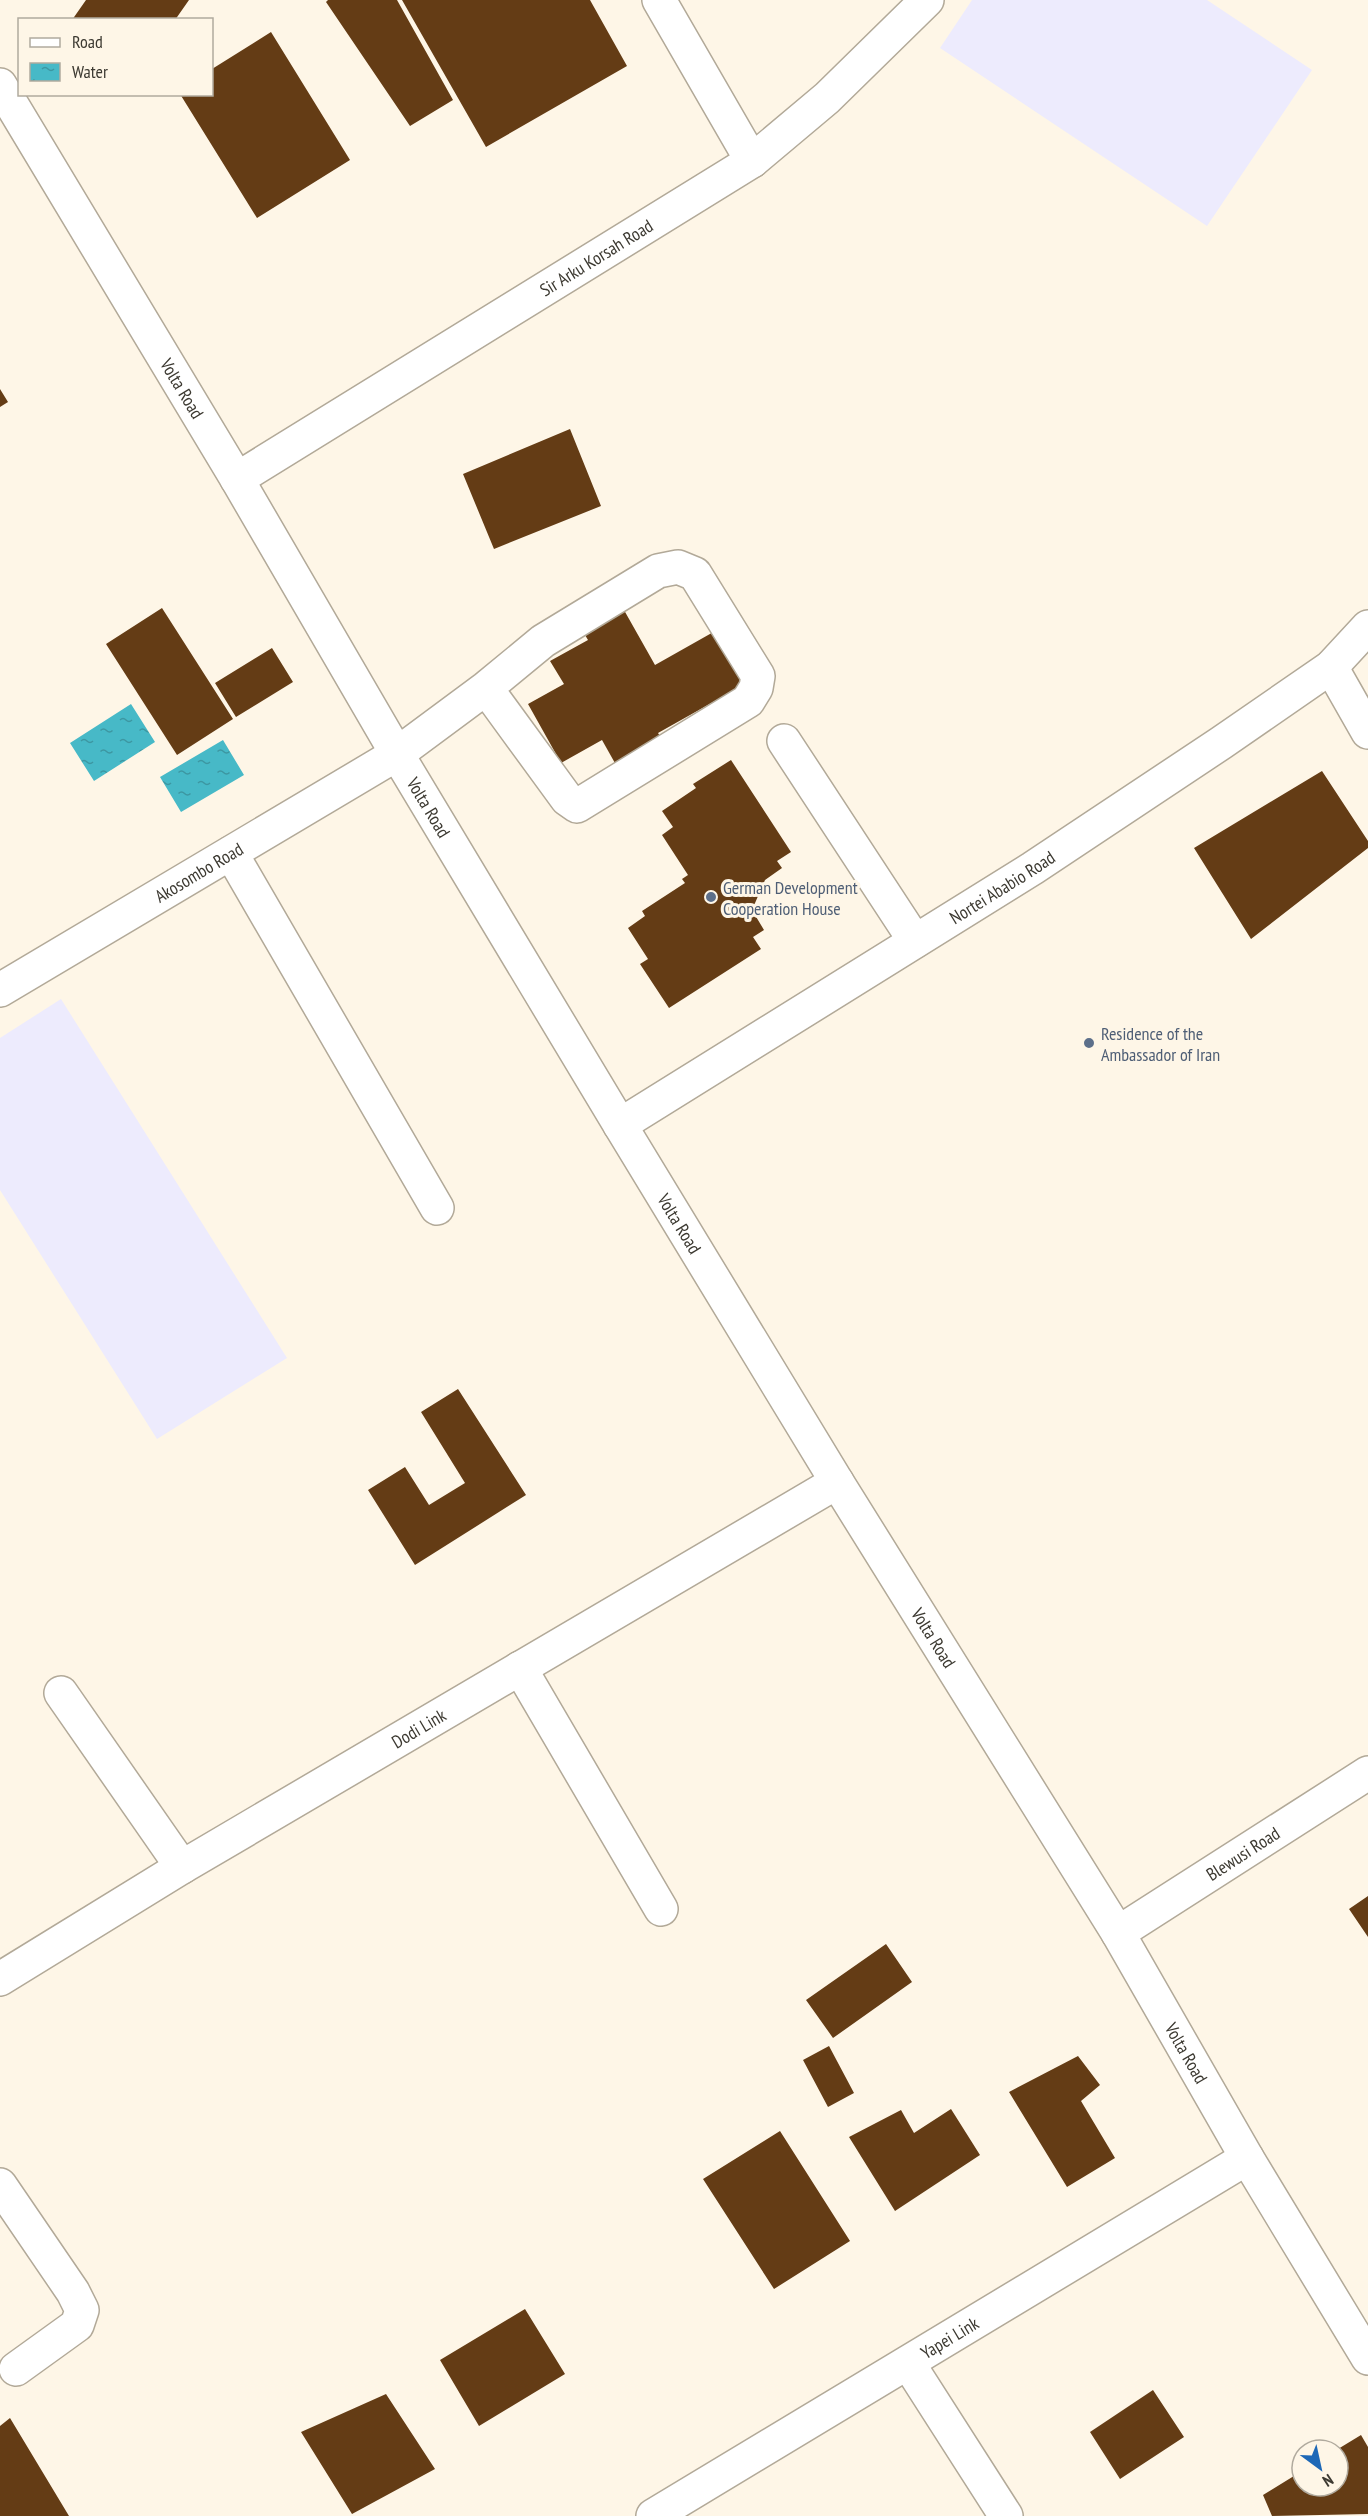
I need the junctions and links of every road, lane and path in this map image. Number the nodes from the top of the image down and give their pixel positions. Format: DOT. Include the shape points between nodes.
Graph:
graph roads {
  1 [pos="659,0"];
  2 [pos="927,0"];
  3 [pos="0,85"];
  4 [pos="752,160"];
  5 [pos="237,479"];
  6 [pos="1368,627"];
  7 [pos="1331,668"];
  8 [pos="486,688"];
  9 [pos="1368,732"];
  10 [pos="784,741"];
  11 [pos="397,754"];
  12 [pos="231,853"];
  13 [pos="915,941"];
  14 [pos="0,990"];
  15 [pos="620,1125"];
  16 [pos="437,1208"];
  17 [pos="837,1482"];
  18 [pos="520,1668"];
  19 [pos="60,1693"];
  20 [pos="1368,1773"];
  21 [pos="182,1867"];
  22 [pos="661,1909"];
  23 [pos="1118,1934"];
  24 [pos="0,1978"];
  25 [pos="1247,2158"];
  26 [pos="0,2185"];
  27 [pos="1368,2358"];
  28 [pos="908,2363"];
  29 [pos="16,2369"];
  30 [pos="653,2516"];
  31 [pos="1006,2516"];
  1 -- 4 [label="street"];
  2 -- 4 [label="street, Sir Arku Korsah Road" via="827,98"];
  3 -- 5 [label="street, Volta Road"];
  4 -- 5 [label="street, Sir Arku Korsah Road"];
  5 -- 11 [label="street, Volta Road"];
  6 -- 7 [label="street, Nortei Ababio Road"];
  7 -- 9 [label="street"];
  7 -- 13 [label="street, Nortei Ababio Road" via="1043,862"];
  8 -- 8 [label="street, Akosombo Road" via="567,799 577,806 748,701 758,676 695,574 678,567 658,571 543,641"];
  8 -- 11 [label="street, Akosombo Road"];
  10 -- 13 [label="street"];
  11 -- 12 [label="street, Akosombo Road"];
  11 -- 15 [label="street, Volta Road"];
  12 -- 14 [label="street, Akosombo Road"];
  12 -- 16 [label="street"];
  13 -- 15 [label="street, Nortei Ababio Road"];
  15 -- 17 [label="street, Volta Road"];
  17 -- 18 [label="street, Dodi Link"];
  17 -- 23 [label="street, Volta Road"];
  18 -- 21 [label="street, Dodi Link"];
  18 -- 22 [label="street"];
  19 -- 21 [label="street"];
  20 -- 23 [label="street, Blewusi Road"];
  21 -- 24 [label="street, Dodi Link"];
  23 -- 25 [label="street, Volta Road"];
  25 -- 27 [label="street, Volta Road"];
  25 -- 28 [label="street, Yapei Link"];
  26 -- 29 [label="street" via="74,2292 82,2310 78,2325"];
  28 -- 30 [label="street, Yapei Link"];
  28 -- 31 [label="street"];
}
